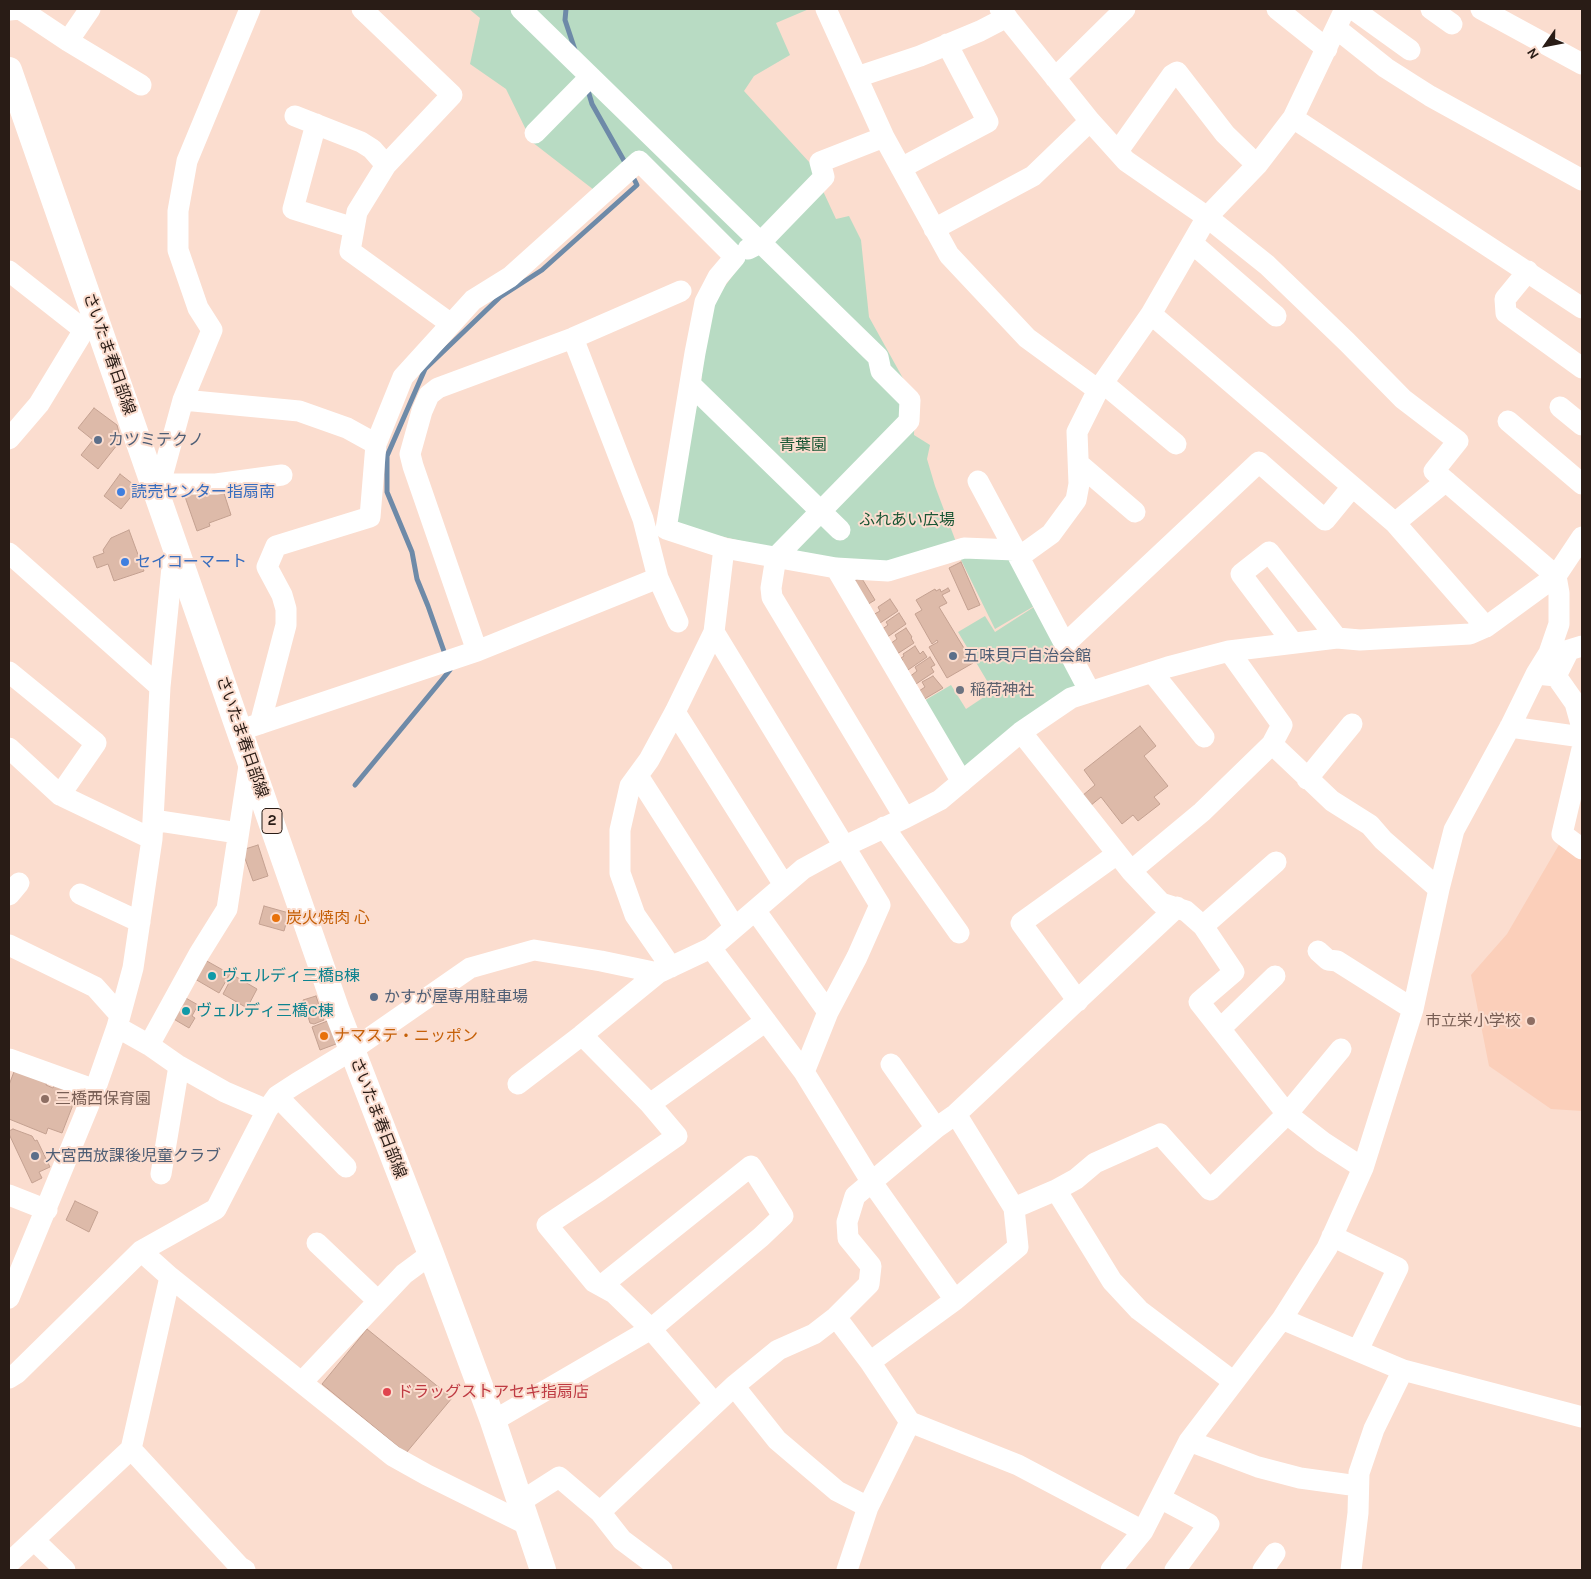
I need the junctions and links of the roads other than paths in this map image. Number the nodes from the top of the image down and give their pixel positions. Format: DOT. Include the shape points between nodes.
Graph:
graph roads {
  1 [pos="90,9"];
  2 [pos="250,9"];
  3 [pos="362,9"];
  4 [pos="521,9"];
  5 [pos="826,9"];
  6 [pos="1125,9"];
  7 [pos="1277,9"];
  8 [pos="1345,9"];
  9 [pos="1353,9"];
  10 [pos="1431,9"];
  11 [pos="1481,9"];
  12 [pos="9,10"];
  13 [pos="1003,13"];
  14 [pos="1452,24"];
  15 [pos="1337,29"];
  16 [pos="68,41"];
  17 [pos="947,44"];
  18 [pos="1327,49"];
  19 [pos="1410,50"];
  20 [pos="1582,64"];
  21 [pos="9,70"];
  22 [pos="857,77"];
  23 [pos="590,78"];
  24 [pos="1055,78"];
  25 [pos="141,85"];
  26 [pos="295,116"];
  27 [pos="1293,118"];
  28 [pos="1090,121"];
  29 [pos="316,124"];
  30 [pos="535,133"];
  31 [pos="884,137"];
  32 [pos="1118,151"];
  33 [pos="386,165"];
  34 [pos="1257,165"];
  35 [pos="901,168"];
  36 [pos="1582,180"];
  37 [pos="1207,217"];
  38 [pos="354,228"];
  39 [pos="934,229"];
  40 [pos="760,243"];
  41 [pos="1192,243"];
  42 [pos="735,257"];
  43 [pos="9,271"];
  44 [pos="1528,271"];
  45 [pos="681,290"];
  46 [pos="1582,308"];
  47 [pos="1151,314"];
  48 [pos="1276,316"];
  49 [pos="451,324"];
  50 [pos="92,328"];
  51 [pos="572,338"];
  52 [pos="1582,368"];
  53 [pos="690,384"];
  54 [pos="1100,386"];
  55 [pos="183,400"];
  56 [pos="1560,407"];
  57 [pos="1508,421"];
  58 [pos="1582,425"];
  59 [pos="9,439"];
  60 [pos="376,444"];
  61 [pos="1176,444"];
  62 [pos="1079,464"];
  63 [pos="282,475"];
  64 [pos="978,481"];
  65 [pos="1446,481"];
  66 [pos="1582,484"];
  67 [pos="1352,487"];
  68 [pos="159,490"];
  69 [pos="820,511"];
  70 [pos="1135,512"];
  71 [pos="1395,523"];
  72 [pos="840,530"];
  73 [pos="1582,537"];
  74 [pos="174,544"];
  75 [pos="724,548"];
  76 [pos="9,553"];
  77 [pos="1017,553"];
  78 [pos="776,556"];
  79 [pos="836,568"];
  80 [pos="1556,576"];
  81 [pos="658,578"];
  82 [pos="678,622"];
  83 [pos="1486,627"];
  84 [pos="714,632"];
  85 [pos="1337,638"];
  86 [pos="1293,643"];
  87 [pos="1064,645"];
  88 [pos="1582,646"];
  89 [pos="477,651"];
  90 [pos="1229,651"];
  91 [pos="9,672"];
  92 [pos="1152,672"];
  93 [pos="1546,675"];
  94 [pos="160,687"];
  95 [pos="1090,692"];
  96 [pos="675,712"];
  97 [pos="1352,724"];
  98 [pos="250,727"];
  99 [pos="1510,727"];
  100 [pos="1582,728"];
  101 [pos="1022,732"];
  102 [pos="1204,737"];
  103 [pos="1582,737"];
  104 [pos="1272,744"];
  105 [pos="9,748"];
  106 [pos="1582,749"];
  107 [pos="250,759"];
  108 [pos="638,776"];
  109 [pos="1307,778"];
  110 [pos="962,782"];
  111 [pos="60,795"];
  112 [pos="905,818"];
  113 [pos="884,827"];
  114 [pos="152,829"];
  115 [pos="238,833"];
  116 [pos="844,846"];
  117 [pos="1582,849"];
  118 [pos="1117,854"];
  119 [pos="1276,862"];
  120 [pos="1131,871"];
  121 [pos="784,885"];
  122 [pos="1439,889"];
  123 [pos="80,894"];
  124 [pos="1177,908"];
  125 [pos="755,910"];
  126 [pos="140,922"];
  127 [pos="734,926"];
  128 [pos="1202,926"];
  129 [pos="959,933"];
  130 [pos="9,945"];
  131 [pos="711,948"];
  132 [pos="1318,951"];
  133 [pos="665,970"];
  134 [pos="1274,976"];
  135 [pos="1078,1000"];
  136 [pos="1413,1009"];
  137 [pos="828,1012"];
  138 [pos="118,1021"];
  139 [pos="766,1021"];
  140 [pos="1220,1029"];
  141 [pos="582,1035"];
  142 [pos="149,1046"];
  143 [pos="1340,1049"];
  144 [pos="352,1050"];
  145 [pos="9,1059"];
  146 [pos="892,1064"];
  147 [pos="179,1066"];
  148 [pos="804,1072"];
  149 [pos="518,1084"];
  150 [pos="95,1090"];
  151 [pos="272,1103"];
  152 [pos="650,1104"];
  153 [pos="956,1114"];
  154 [pos="1287,1114"];
  155 [pos="936,1128"];
  156 [pos="346,1168"];
  157 [pos="1363,1168"];
  158 [pos="161,1174"];
  159 [pos="871,1181"];
  160 [pos="1056,1190"];
  161 [pos="9,1194"];
  162 [pos="1014,1208"];
  163 [pos="47,1210"];
  164 [pos="1332,1236"];
  165 [pos="317,1243"];
  166 [pos="141,1251"];
  167 [pos="431,1254"];
  168 [pos="170,1277"];
  169 [pos="601,1286"];
  170 [pos="9,1298"];
  171 [pos="955,1300"];
  172 [pos="378,1301"];
  173 [pos="836,1317"];
  174 [pos="1282,1319"];
  175 [pos="651,1328"];
  176 [pos="1358,1350"];
  177 [pos="870,1362"];
  178 [pos="1402,1370"];
  179 [pos="9,1378"];
  180 [pos="302,1382"];
  181 [pos="1234,1382"];
  182 [pos="734,1386"];
  183 [pos="715,1404"];
  184 [pos="1582,1417"];
  185 [pos="493,1421"];
  186 [pos="910,1422"];
  187 [pos="1189,1441"];
  188 [pos="131,1449"];
  189 [pos="1358,1486"];
  190 [pos="1160,1498"];
  191 [pos="868,1507"];
  192 [pos="600,1512"];
  193 [pos="524,1514"];
  194 [pos="1143,1531"];
  195 [pos="34,1540"];
  196 [pos="9,1563"];
  197 [pos="65,1570"];
  198 [pos="245,1570"];
  199 [pos="543,1570"];
  200 [pos="662,1570"];
  201 [pos="846,1570"];
  202 [pos="1111,1570"];
  203 [pos="1175,1570"];
  204 [pos="1351,1570"];
  1 -- 16 [label="street"];
  2 -- 55 [label="street" via="187,161 178,211 178,250 198,308 212,330"];
  3 -- 33 [label="street" via="452,95"];
  4 -- 23 [label="street"];
  5 -- 22 [label="street"];
  6 -- 24 [label="street"];
  7 -- 18 [label="street"];
  8 -- 15 [label="street"];
  9 -- 19 [label="street"];
  10 -- 14 [label="street"];
  11 -- 20 [label="street"];
  12 -- 16 [label="street" via="20,9"];
  13 -- 17 [label="street" via="980,31"];
  13 -- 24 [label="street"];
  15 -- 18 [label="street"];
  15 -- 36 [label="street" via="1386,68 1430,96"];
  16 -- 25 [label="street"];
  17 -- 22 [label="street"];
  17 -- 35 [label="street" via="988,122"];
  18 -- 27 [label="street"];
  21 -- 50 [label="main road, さいたま春日部線 / 2"];
  22 -- 31 [label="street"];
  23 -- 30 [label="street"];
  23 -- 40 [label="street"];
  24 -- 28 [label="street"];
  26 -- 29 [label="street"];
  27 -- 34 [label="street"];
  27 -- 44 [label="street"];
  28 -- 32 [label="street"];
  28 -- 39 [label="street" via="1033,176"];
  29 -- 33 [label="street" via="362,142"];
  29 -- 38 [label="street" via="293,209"];
  31 -- 35 [label="street"];
  31 -- 40 [label="street" via="820,162 824,176"];
  32 -- 34 [label="street" via="1177,72 1225,134"];
  32 -- 37 [label="street" via="1126,161"];
  33 -- 38 [label="street" via="357,212"];
  34 -- 37 [label="street"];
  35 -- 39 [label="street"];
  37 -- 41 [label="street"];
  37 -- 65 [label="street" via="1266,265 1403,399 1458,441 1434,471"];
  38 -- 49 [label="street" via="350,251"];
  39 -- 54 [label="street" via="949,255 1027,338"];
  40 -- 42 [label="street"];
  40 -- 69 [label="street" via="878,358 881,371 910,400 909,421"];
  41 -- 47 [label="street"];
  41 -- 48 [label="street"];
  42 -- 49 [label="street" via="638,161 510,277 473,300"];
  42 -- 53 [label="street" via="718,277 705,302"];
  43 -- 50 [label="street"];
  44 -- 46 [label="street"];
  44 -- 52 [label="street" via="1505,299 1506,312"];
  45 -- 51 [label="street"];
  47 -- 54 [label="street"];
  47 -- 67 [label="street"];
  49 -- 60 [label="street" via="403,377"];
  50 -- 59 [label="street" via="39,404"];
  50 -- 68 [label="main road, さいたま春日部線 / 2"];
  51 -- 81 [label="street" via="643,520"];
  51 -- 89 [label="street" via="438,388 429,395 422,411 411,460"];
  53 -- 69 [label="street"];
  53 -- 75 [label="street" via="666,529"];
  54 -- 61 [label="street"];
  54 -- 62 [label="street" via="1076,432"];
  55 -- 60 [label="street" via="299,411 347,428"];
  55 -- 68 [label="street"];
  56 -- 58 [label="street"];
  57 -- 66 [label="street"];
  60 -- 98 [label="street" via="370,517 276,546 267,567 282,595 286,625"];
  62 -- 70 [label="street"];
  62 -- 77 [label="street" via="1076,500 1050,534"];
  63 -- 68 [label="street"];
  64 -- 77 [label="street"];
  65 -- 71 [label="street"];
  65 -- 80 [label="street"];
  67 -- 71 [label="street"];
  67 -- 87 [label="street" via="1325,520 1259,462"];
  68 -- 74 [label="main road, さいたま春日部線 / 2"];
  69 -- 72 [label="street"];
  69 -- 78 [label="street"];
  71 -- 83 [label="street"];
  73 -- 80 [label="street"];
  74 -- 94 [label="street"];
  74 -- 98 [label="main road, さいたま春日部線 / 2"];
  75 -- 78 [label="street"];
  75 -- 84 [label="street"];
  76 -- 94 [label="street"];
  77 -- 79 [label="street" via="964,548 888,571"];
  77 -- 87 [label="street"];
  78 -- 79 [label="street"];
  78 -- 112 [label="street" via="772,597"];
  79 -- 110 [label="street"];
  80 -- 83 [label="street"];
  80 -- 93 [label="street" via="1560,593 1559,624 1549,653"];
  81 -- 82 [label="street"];
  81 -- 89 [label="street"];
  83 -- 85 [label="street" via="1470,634 1360,640"];
  84 -- 96 [label="street"];
  84 -- 116 [label="street"];
  85 -- 86 [label="street"];
  85 -- 86 [label="street" via="1269,552 1241,574"];
  86 -- 90 [label="street"];
  87 -- 95 [label="street"];
  88 -- 93 [label="street" via="1569,650"];
  89 -- 98 [label="street"];
  90 -- 92 [label="street"];
  90 -- 104 [label="street" via="1282,724"];
  91 -- 111 [label="street" via="96,743"];
  92 -- 95 [label="street"];
  92 -- 102 [label="street"];
  93 -- 99 [label="street"];
  93 -- 100 [label="street" via="1575,703"];
  94 -- 114 [label="street"];
  95 -- 101 [label="street" via="1071,698"];
  96 -- 108 [label="street"];
  96 -- 121 [label="street"];
  97 -- 109 [label="street"];
  98 -- 107 [label="main road, さいたま春日部線 / 2"];
  99 -- 103 [label="street"];
  99 -- 122 [label="street" via="1454,830"];
  101 -- 110 [label="street"];
  101 -- 118 [label="street"];
  104 -- 109 [label="street"];
  104 -- 120 [label="street" via="1202,812"];
  105 -- 111 [label="street"];
  106 -- 117 [label="street" via="1562,834"];
  107 -- 115 [label="street"];
  107 -- 144 [label="main road, さいたま春日部線 / 2"];
  108 -- 127 [label="street"];
  108 -- 133 [label="street" via="630,786 620,830 620,873 635,915"];
  109 -- 122 [label="street" via="1332,801 1370,825"];
  110 -- 112 [label="street" via="940,800"];
  111 -- 114 [label="street"];
  112 -- 113 [label="street"];
  113 -- 116 [label="street"];
  113 -- 129 [label="street"];
  114 -- 115 [label="street"];
  114 -- 126 [label="street"];
  115 -- 142 [label="street" via="227,909"];
  116 -- 121 [label="street" via="803,869"];
  116 -- 137 [label="street" via="880,905"];
  118 -- 120 [label="street"];
  118 -- 135 [label="street" via="1022,923"];
  119 -- 128 [label="street"];
  120 -- 124 [label="street" via="1160,903"];
  121 -- 125 [label="street"];
  122 -- 136 [label="street"];
  123 -- 126 [label="street"];
  124 -- 128 [label="street" via="1186,910"];
  124 -- 135 [label="street"];
  125 -- 127 [label="street"];
  125 -- 137 [label="street"];
  126 -- 138 [label="street" via="133,968"];
  127 -- 131 [label="street"];
  128 -- 140 [label="street" via="1234,972 1199,1002"];
  130 -- 138 [label="street" via="95,987"];
  131 -- 133 [label="street"];
  131 -- 139 [label="street"];
  132 -- 136 [label="street"];
  133 -- 141 [label="street"];
  133 -- 144 [label="street" via="534,950 470,968"];
  134 -- 140 [label="street"];
  135 -- 153 [label="street"];
  136 -- 157 [label="street"];
  137 -- 148 [label="street"];
  138 -- 142 [label="street"];
  138 -- 150 [label="street"];
  139 -- 148 [label="street"];
  139 -- 152 [label="street"];
  140 -- 154 [label="street"];
  141 -- 149 [label="street"];
  141 -- 152 [label="street"];
  142 -- 147 [label="street"];
  143 -- 154 [label="street"];
  144 -- 151 [label="street" via="297,1083"];
  144 -- 167 [label="main road, さいたま春日部線 / 2"];
  145 -- 150 [label="street"];
  146 -- 155 [label="street"];
  147 -- 151 [label="street" via="225,1092"];
  147 -- 158 [label="street"];
  148 -- 159 [label="street"];
  150 -- 163 [label="street"];
  151 -- 156 [label="street"];
  151 -- 166 [label="street" via="216,1209"];
  152 -- 169 [label="street" via="677,1136 547,1225 594,1282"];
  153 -- 155 [label="street"];
  153 -- 162 [label="street"];
  154 -- 157 [label="street"];
  154 -- 160 [label="street" via="1210,1190 1160,1134 1095,1163 1076,1180"];
  155 -- 159 [label="street"];
  157 -- 164 [label="street"];
  159 -- 171 [label="street"];
  159 -- 173 [label="street" via="854,1196 847,1222 848,1238 870,1266 869,1284"];
  160 -- 162 [label="street"];
  160 -- 181 [label="street" via="1112,1282 1140,1310"];
  161 -- 163 [label="street"];
  162 -- 171 [label="street" via="1018,1246"];
  163 -- 170 [label="street"];
  164 -- 174 [label="street"];
  164 -- 176 [label="street" via="1398,1268"];
  165 -- 172 [label="street"];
  166 -- 168 [label="street"];
  166 -- 179 [label="street"];
  167 -- 172 [label="street" via="404,1274"];
  167 -- 185 [label="main road, さいたま春日部線 / 2"];
  168 -- 180 [label="street"];
  168 -- 188 [label="street"];
  169 -- 175 [label="street" via="614,1293"];
  169 -- 175 [label="street" via="751,1166 783,1216"];
  171 -- 177 [label="street"];
  172 -- 180 [label="street"];
  173 -- 177 [label="street"];
  173 -- 182 [label="street" via="814,1334 778,1350"];
  174 -- 176 [label="street"];
  174 -- 181 [label="street"];
  175 -- 183 [label="street"];
  175 -- 185 [label="street"];
  176 -- 178 [label="street"];
  177 -- 186 [label="street"];
  178 -- 184 [label="street"];
  178 -- 189 [label="street" via="1374,1429"];
  180 -- 193 [label="street" via="393,1456 427,1476"];
  181 -- 187 [label="street"];
  182 -- 183 [label="street"];
  182 -- 191 [label="street" via="777,1440 837,1491"];
  183 -- 192 [label="street"];
  185 -- 193 [label="main road, さいたま春日部線 / 2"];
  186 -- 191 [label="street"];
  186 -- 194 [label="street" via="1018,1464"];
  187 -- 189 [label="street" via="1258,1467 1300,1478"];
  187 -- 190 [label="street"];
  188 -- 195 [label="street"];
  188 -- 198 [label="street"];
  189 -- 204 [label="street"];
  190 -- 194 [label="street"];
  190 -- 203 [label="street" via="1209,1524"];
  191 -- 201 [label="street"];
  192 -- 193 [label="street" via="559,1477"];
  192 -- 200 [label="street" via="622,1540"];
  193 -- 199 [label="main road, さいたま春日部線 / 2"];
  194 -- 202 [label="street"];
  195 -- 196 [label="street"];
  195 -- 197 [label="street"];
}
